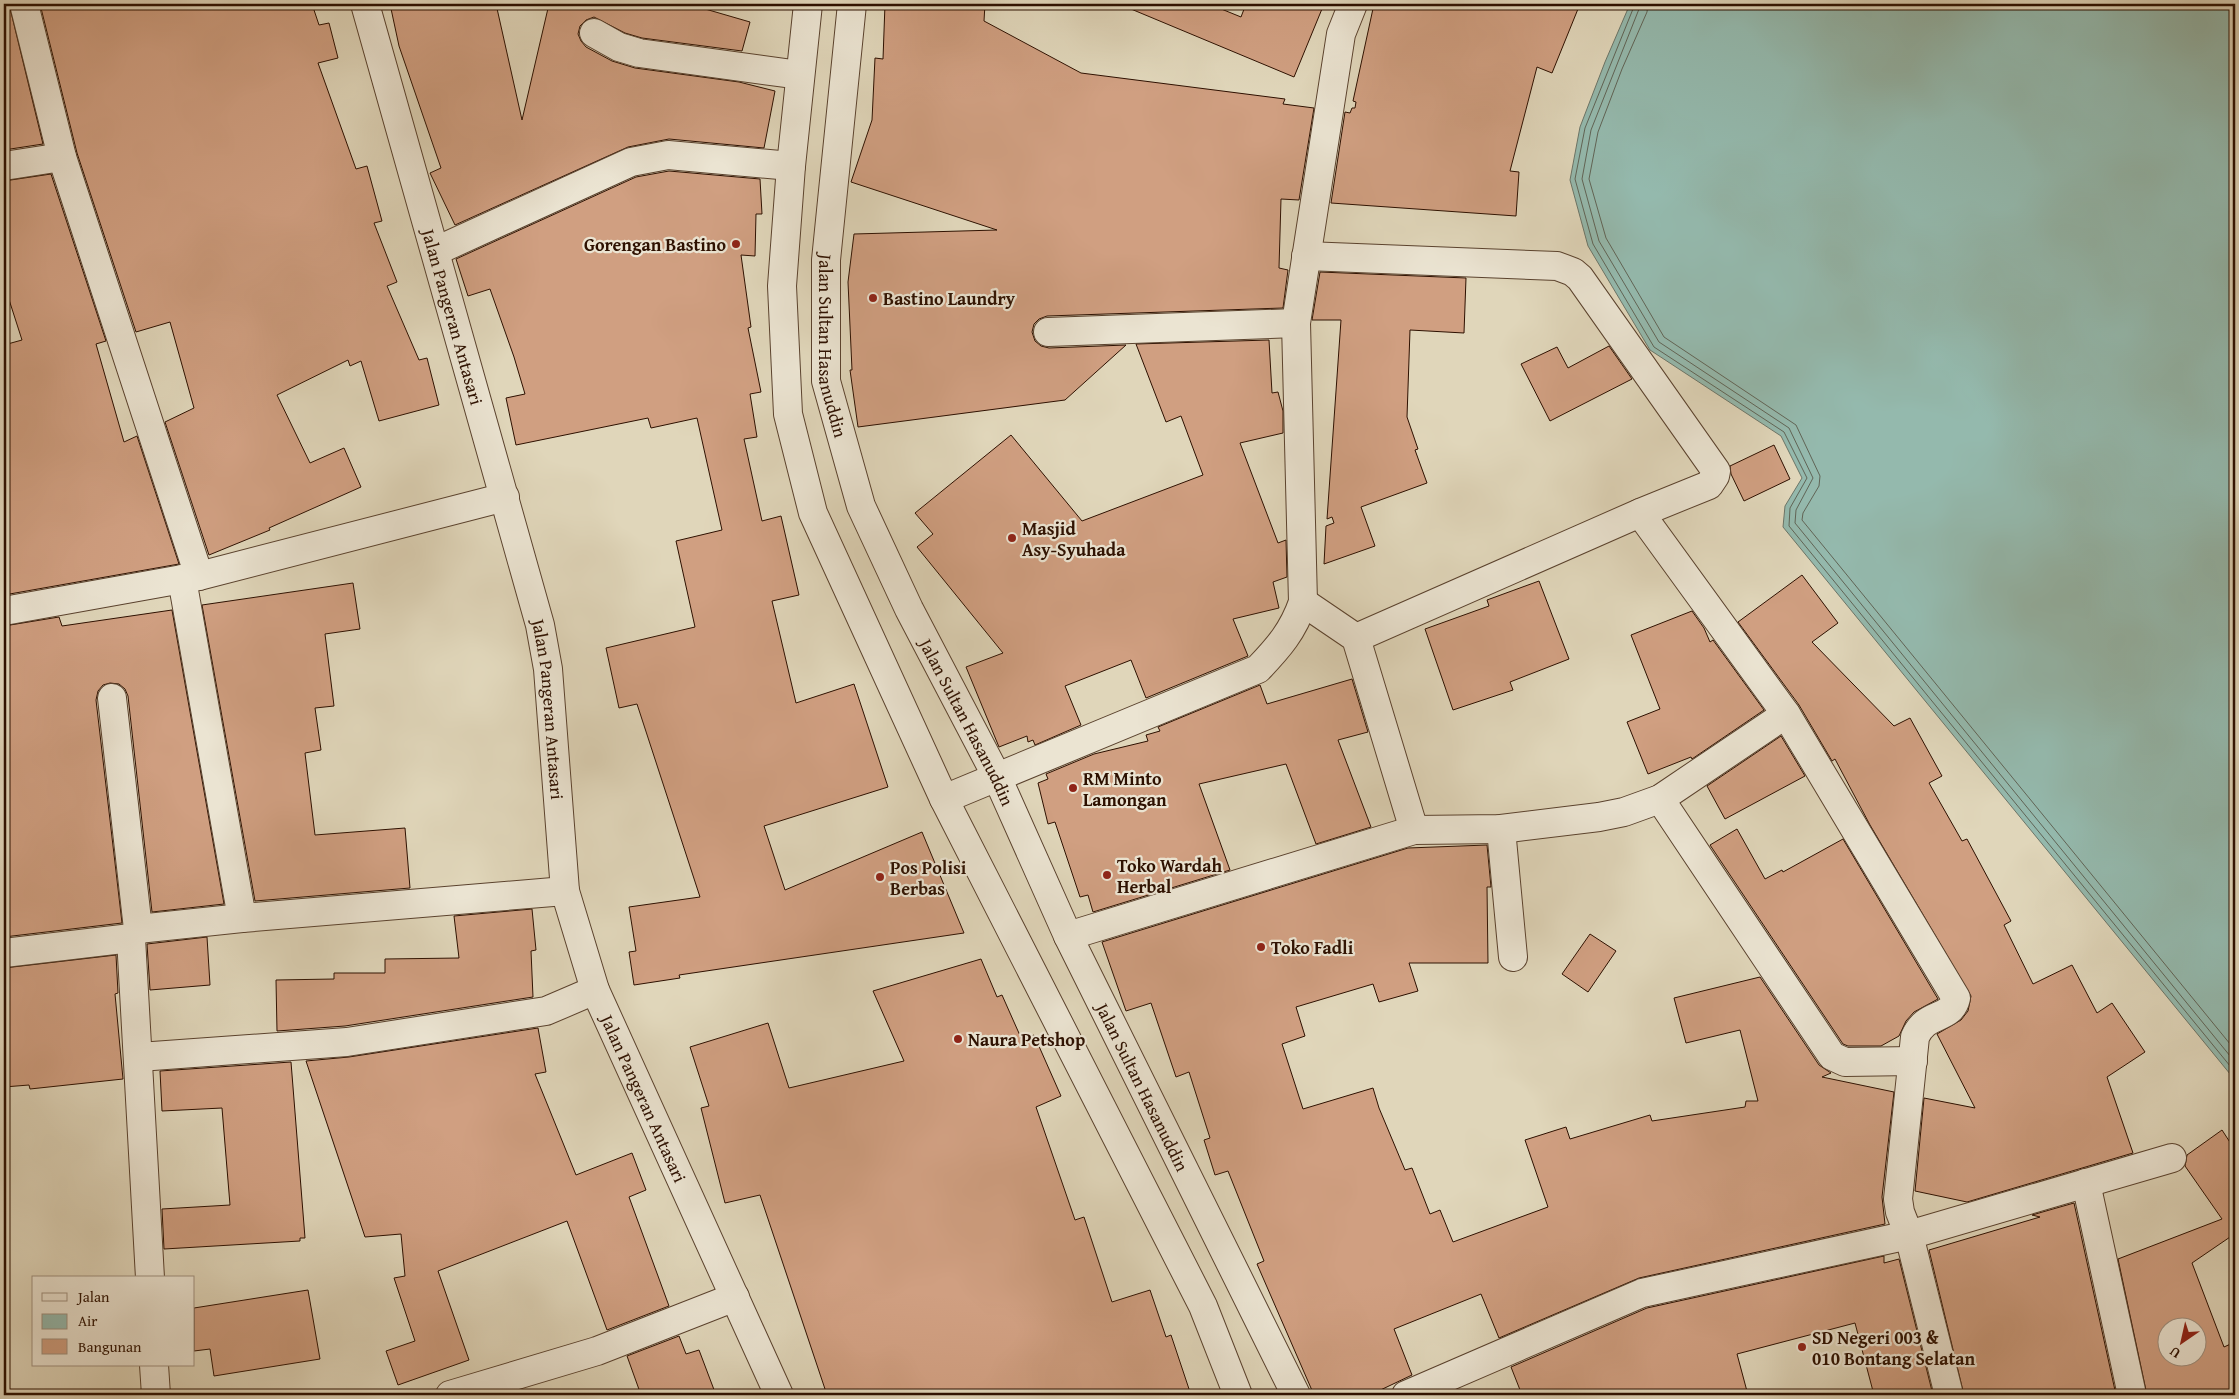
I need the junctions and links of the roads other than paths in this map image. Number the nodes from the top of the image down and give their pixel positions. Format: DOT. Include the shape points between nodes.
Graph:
graph roads {
  1 [pos="24,4"];
  2 [pos="366,4"];
  3 [pos="808,4"];
  4 [pos="852,4"];
  5 [pos="1353,4"];
  6 [pos="594,33"];
  7 [pos="800,75"];
  8 [pos="62,157"];
  9 [pos="4,166"];
  10 [pos="791,166"];
  11 [pos="436,251"];
  12 [pos="1306,256"];
  13 [pos="1296,324"];
  14 [pos="1048,332"];
  15 [pos="505,497"];
  16 [pos="1640,513"];
  17 [pos="191,578"];
  18 [pos="1303,602"];
  19 [pos="4,611"];
  20 [pos="1356,638"];
  21 [pos="112,698"];
  22 [pos="1786,714"];
  23 [pos="996,777"];
  24 [pos="944,799"];
  25 [pos="1660,799"];
  26 [pos="1501,829"];
  27 [pos="1414,830"];
  28 [pos="565,890"];
  29 [pos="242,918"];
  30 [pos="134,933"];
  31 [pos="1068,936"];
  32 [pos="4,953"];
  33 [pos="1513,957"];
  34 [pos="595,990"];
  35 [pos="138,1057"];
  36 [pos="1913,1061"];
  37 [pos="2172,1158"];
  38 [pos="2086,1183"];
  39 [pos="1909,1235"];
  40 [pos="150,1276"];
  41 [pos="735,1297"];
  42 [pos="154,1366"];
  43 [pos="156,1395"];
  44 [pos="450,1395"];
  45 [pos="779,1395"];
  46 [pos="1238,1395"];
  47 [pos="1296,1395"];
  48 [pos="1406,1395"];
  49 [pos="1949,1395"];
  50 [pos="2132,1395"];
  1 -- 8 [label="street"];
  2 -- 11 [label="street, Jalan Pangeran Antasari"];
  3 -- 7 [label="street"];
  4 -- 23 [label="street, Jalan Sultan Hasanuddin" via="826,260 826,381 861,506 908,609"];
  5 -- 12 [label="street" via="1342,34"];
  6 -- 7 [label="street" via="619,47 639,53"];
  7 -- 10 [label="street"];
  8 -- 9 [label="street"];
  8 -- 17 [label="street"];
  10 -- 11 [label="street" via="668,155 631,162"];
  10 -- 24 [label="street" via="782,286 788,414 813,513"];
  11 -- 15 [label="street, Jalan Pangeran Antasari"];
  12 -- 13 [label="street"];
  12 -- 16 [label="street" via="1557,266 1573,272 1716,471 1709,485"];
  13 -- 14 [label="street"];
  13 -- 18 [label="street"];
  15 -- 17 [label="street"];
  15 -- 28 [label="street, Jalan Pangeran Antasari" via="540,626 548,669"];
  16 -- 20 [label="street"];
  16 -- 22 [label="street"];
  17 -- 19 [label="street"];
  17 -- 29 [label="street"];
  18 -- 20 [label="street"];
  18 -- 23 [label="street" via="1295,623 1280,646 1258,669"];
  20 -- 27 [label="street"];
  21 -- 30 [label="street"];
  22 -- 25 [label="street"];
  22 -- 36 [label="street" via="1954,992 1955,1006 1924,1022 1919,1029"];
  23 -- 24 [label="street"];
  23 -- 31 [label="street, Jalan Sultan Hasanuddin"];
  24 -- 46 [label="street" via="1203,1306"];
  25 -- 26 [label="street" via="1599,817"];
  25 -- 36 [label="street" via="1832,1056 1845,1062"];
  26 -- 27 [label="street"];
  26 -- 33 [label="street"];
  27 -- 31 [label="street"];
  28 -- 29 [label="street"];
  28 -- 34 [label="street, Jalan Pangeran Antasari"];
  29 -- 30 [label="street"];
  30 -- 32 [label="street"];
  30 -- 35 [label="street"];
  31 -- 47 [label="street, Jalan Sultan Hasanuddin"];
  34 -- 35 [label="street" via="546,1011 347,1042"];
  34 -- 41 [label="street, Jalan Pangeran Antasari"];
  35 -- 40 [label="street"];
  36 -- 39 [label="street" via="1898,1199"];
  37 -- 38 [label="street"];
  38 -- 39 [label="street"];
  38 -- 50 [label="street"];
  39 -- 48 [label="street" via="1642,1293"];
  39 -- 49 [label="street"];
  41 -- 44 [label="street" via="597,1350"];
  41 -- 45 [label="street, Jalan Pangeran Antasari"];
  42 -- 43 [label="street"];
}
